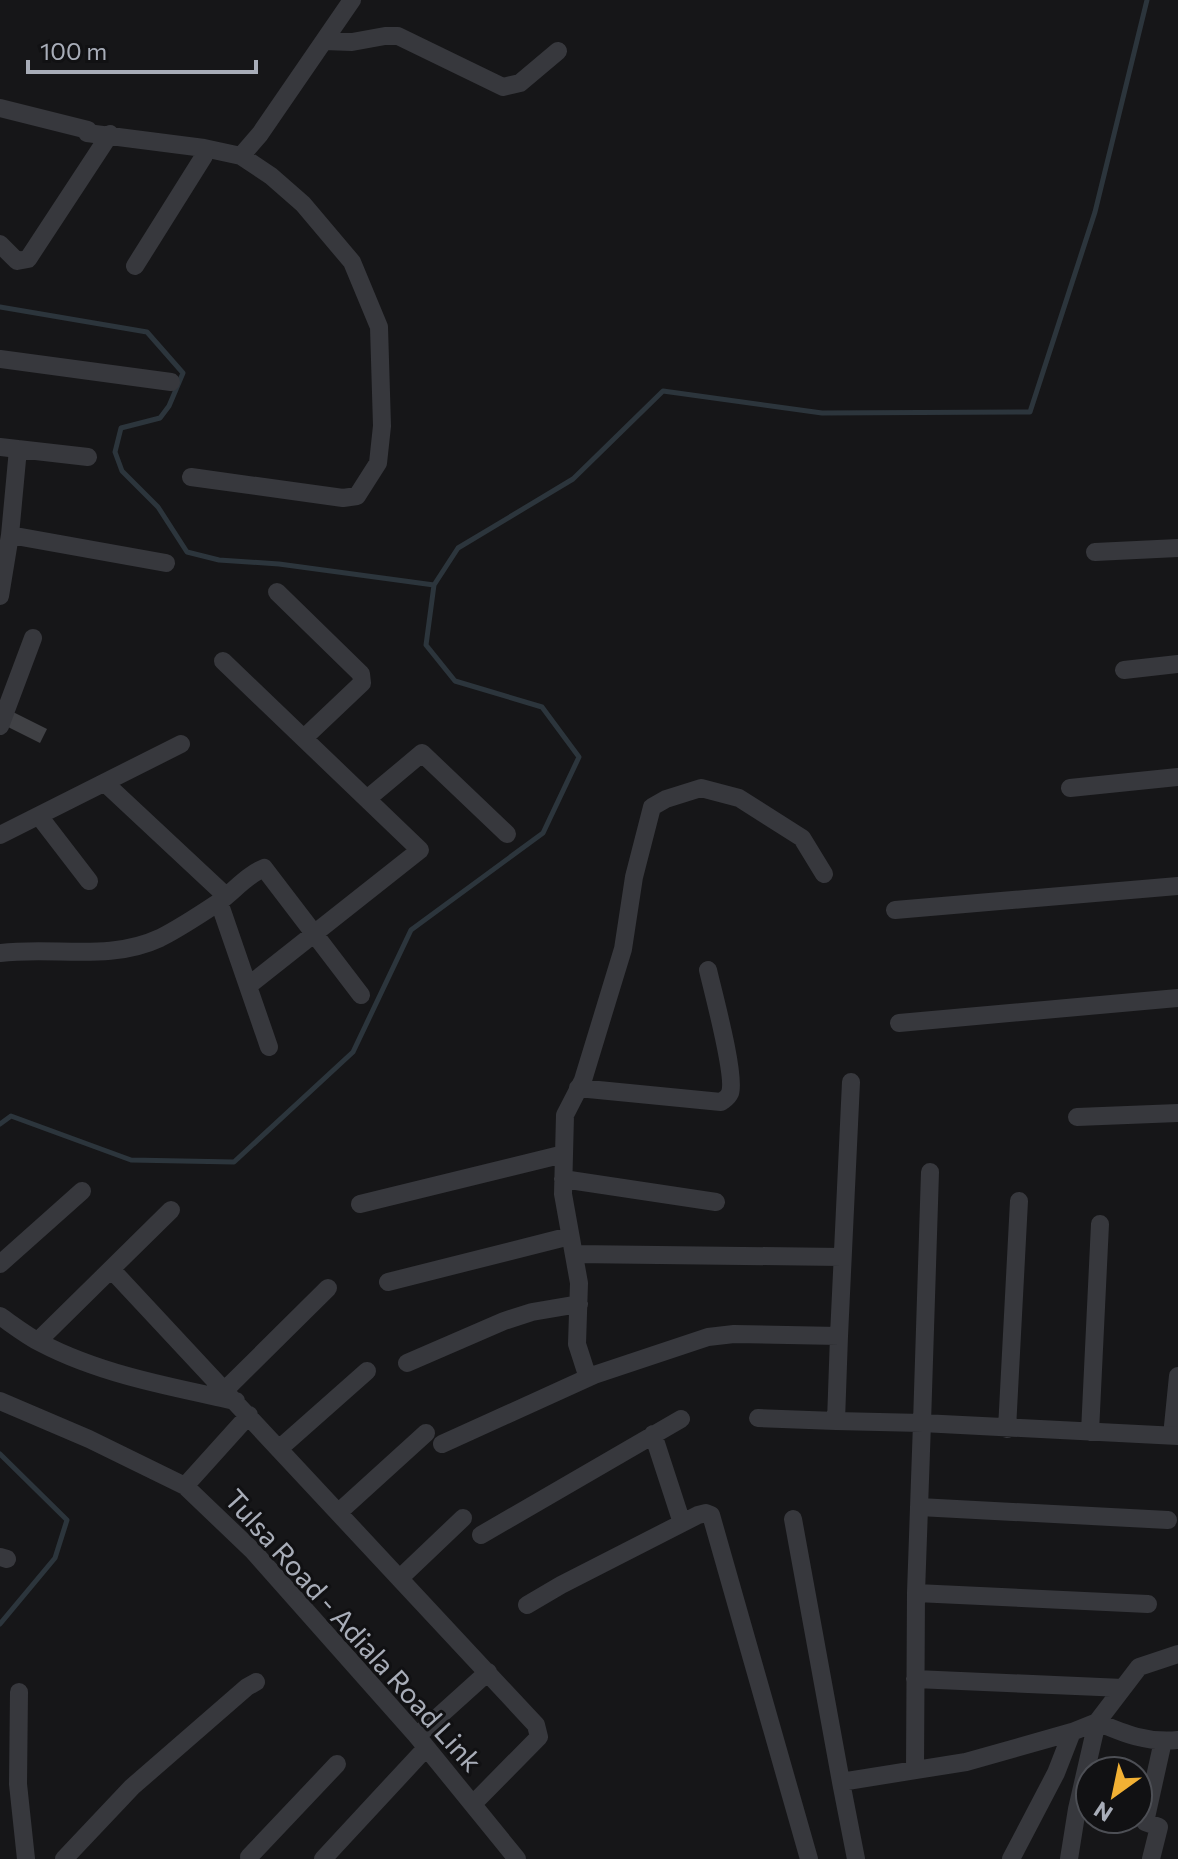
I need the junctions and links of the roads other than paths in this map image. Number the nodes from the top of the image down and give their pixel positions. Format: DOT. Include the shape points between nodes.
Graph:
graph roads {
  1 [pos="352,0"];
  2 [pos="324,41"];
  3 [pos="558,51"];
  4 [pos="0,108"];
  5 [pos="110,134"];
  6 [pos="204,148"];
  7 [pos="241,156"];
  8 [pos="0,244"];
  9 [pos="135,266"];
  10 [pos="0,359"];
  11 [pos="171,382"];
  12 [pos="9,448"];
  13 [pos="88,457"];
  14 [pos="191,477"];
  15 [pos="10,535"];
  16 [pos="1178,548"];
  17 [pos="1095,552"];
  18 [pos="166,563"];
  19 [pos="277,592"];
  20 [pos="0,596"];
  21 [pos="33,638"];
  22 [pos="223,661"];
  23 [pos="1178,664"];
  24 [pos="1124,670"];
  25 [pos="0,726"];
  26 [pos="304,738"];
  27 [pos="181,744"];
  28 [pos="1178,777"];
  29 [pos="105,783"];
  30 [pos="1070,788"];
  31 [pos="367,799"];
  32 [pos="39,816"];
  33 [pos="507,834"];
  34 [pos="0,835"];
  35 [pos="824,874"];
  36 [pos="89,881"];
  37 [pos="1178,886"];
  38 [pos="222,899"];
  39 [pos="895,910"];
  40 [pos="314,934"];
  41 [pos="0,953"];
  42 [pos="708,970"];
  43 [pos="248,986"];
  44 [pos="361,995"];
  45 [pos="1178,998"];
  46 [pos="899,1023"];
  47 [pos="269,1047"];
  48 [pos="851,1082"];
  49 [pos="578,1088"];
  50 [pos="1178,1113"];
  51 [pos="1077,1117"];
  52 [pos="564,1154"];
  53 [pos="930,1172"];
  54 [pos="563,1179"];
  55 [pos="82,1191"];
  56 [pos="1019,1201"];
  57 [pos="716,1202"];
  58 [pos="360,1204"];
  59 [pos="171,1210"];
  60 [pos="1100,1224"];
  61 [pos="572,1245"];
  62 [pos="842,1257"];
  63 [pos="0,1264"];
  64 [pos="111,1269"];
  65 [pos="388,1282"];
  66 [pos="328,1288"];
  67 [pos="579,1304"];
  68 [pos="0,1316"];
  69 [pos="839,1336"];
  70 [pos="38,1341"];
  71 [pos="407,1363"];
  72 [pos="367,1371"];
  73 [pos="1178,1376"];
  74 [pos="588,1378"];
  75 [pos="230,1395"];
  76 [pos="0,1401"];
  77 [pos="249,1415"];
  78 [pos="758,1418"];
  79 [pos="681,1419"];
  80 [pos="836,1421"];
  81 [pos="922,1423"];
  82 [pos="1007,1429"];
  83 [pos="1090,1432"];
  84 [pos="426,1433"];
  85 [pos="653,1434"];
  86 [pos="1175,1436"];
  87 [pos="442,1444"];
  88 [pos="280,1448"];
  89 [pos="185,1486"];
  90 [pos="919,1507"];
  91 [pos="339,1512"];
  92 [pos="463,1518"];
  93 [pos="793,1519"];
  94 [pos="1168,1520"];
  95 [pos="682,1523"];
  96 [pos="481,1535"];
  97 [pos="400,1578"];
  98 [pos="916,1593"];
  99 [pos="1148,1604"];
  100 [pos="527,1605"];
  101 [pos="1178,1654"];
  102 [pos="488,1672"];
  103 [pos="915,1679"];
  104 [pos="256,1682"];
  105 [pos="1123,1688"];
  106 [pos="19,1692"];
  107 [pos="1097,1722"];
  108 [pos="1072,1732"];
  109 [pos="1170,1740"];
  110 [pos="421,1742"];
  111 [pos="337,1764"];
  112 [pos="915,1768"];
  113 [pos="841,1782"];
  114 [pos="473,1804"];
  115 [pos="26,1859"];
  116 [pos="64,1859"];
  117 [pos="251,1859"];
  118 [pos="323,1859"];
  119 [pos="517,1859"];
  120 [pos="809,1859"];
  121 [pos="856,1859"];
  122 [pos="1006,1859"];
  123 [pos="1069,1859"];
  124 [pos="1151,1859"];
  1 -- 2 [label="street"];
  2 -- 3 [label="street" via="398,36 503,87 520,83"];
  2 -- 7 [label="street"];
  4 -- 5 [label="street" via="87,133"];
  5 -- 6 [label="street"];
  5 -- 8 [label="street" via="28,259 17,261"];
  6 -- 7 [label="street"];
  6 -- 9 [label="street" via="204,156"];
  7 -- 14 [label="street" via="303,204 352,262 379,327 378,463 357,496 343,498"];
  10 -- 11 [label="street"];
  12 -- 13 [label="street"];
  12 -- 15 [label="street"];
  15 -- 18 [label="street"];
  15 -- 20 [label="street"];
  16 -- 17 [label="street"];
  19 -- 26 [label="street" via="361,674 362,683"];
  21 -- 25 [label="street"];
  22 -- 26 [label="street"];
  23 -- 24 [label="street"];
  26 -- 31 [label="street"];
  27 -- 29 [label="street"];
  28 -- 30 [label="street"];
  29 -- 32 [label="street"];
  29 -- 38 [label="street"];
  31 -- 33 [label="street" via="422,753"];
  31 -- 40 [label="street" via="420,850"];
  32 -- 34 [label="street"];
  32 -- 36 [label="street"];
  35 -- 49 [label="street" via="802,838 739,798 701,788 652,807 623,949"];
  37 -- 39 [label="street"];
  38 -- 40 [label="street" via="264,868"];
  38 -- 41 [label="street" via="162,937 128,949"];
  38 -- 43 [label="street"];
  40 -- 43 [label="street"];
  40 -- 44 [label="street"];
  42 -- 49 [label="street" via="730,1073 728,1097 721,1102"];
  43 -- 47 [label="street"];
  45 -- 46 [label="street"];
  48 -- 62 [label="street"];
  49 -- 52 [label="street" via="565,1115"];
  50 -- 51 [label="street"];
  52 -- 54 [label="street"];
  52 -- 58 [label="street"];
  53 -- 81 [label="street"];
  54 -- 57 [label="street"];
  54 -- 61 [label="street"];
  55 -- 63 [label="street"];
  56 -- 82 [label="street"];
  59 -- 64 [label="street"];
  60 -- 83 [label="street"];
  61 -- 62 [label="street"];
  61 -- 65 [label="street"];
  61 -- 67 [label="street"];
  62 -- 69 [label="street"];
  64 -- 70 [label="street"];
  64 -- 75 [label="street"];
  66 -- 75 [label="street"];
  67 -- 71 [label="street" via="504,1321"];
  67 -- 74 [label="street" via="577,1344"];
  68 -- 70 [label="street"];
  69 -- 74 [label="street" via="708,1337"];
  69 -- 80 [label="street"];
  70 -- 75 [label="street" via="170,1387"];
  72 -- 88 [label="street"];
  73 -- 86 [label="street"];
  74 -- 87 [label="street"];
  75 -- 77 [label="street"];
  76 -- 89 [label="street, Tulsa Road - Adiala Road Link"];
  77 -- 88 [label="street"];
  77 -- 89 [label="street"];
  78 -- 80 [label="street"];
  79 -- 85 [label="street"];
  80 -- 81 [label="street"];
  81 -- 82 [label="street"];
  81 -- 90 [label="street"];
  82 -- 83 [label="street"];
  83 -- 86 [label="street"];
  84 -- 91 [label="street"];
  85 -- 95 [label="street"];
  85 -- 96 [label="street"];
  88 -- 91 [label="street"];
  89 -- 110 [label="street, Tulsa Road - Adiala Road Link" via="253,1551"];
  90 -- 94 [label="street"];
  90 -- 98 [label="street"];
  91 -- 97 [label="street"];
  92 -- 97 [label="street"];
  93 -- 113 [label="street"];
  95 -- 100 [label="street"];
  95 -- 120 [label="street" via="711,1515"];
  97 -- 102 [label="street"];
  98 -- 99 [label="street"];
  98 -- 103 [label="street"];
  101 -- 105 [label="street" via="1139,1667"];
  102 -- 110 [label="street"];
  102 -- 114 [label="street" via="536,1725 539,1737"];
  103 -- 105 [label="street"];
  103 -- 112 [label="street"];
  104 -- 116 [label="street" via="132,1787"];
  105 -- 107 [label="street"];
  106 -- 115 [label="street" via="18,1784"];
  107 -- 108 [label="street"];
  107 -- 109 [label="street" via="1135,1738"];
  107 -- 123 [label="street"];
  108 -- 112 [label="street" via="966,1762"];
  108 -- 122 [label="street" via="1056,1773"];
  109 -- 124 [label="street" via="1145,1822 1159,1827"];
  110 -- 114 [label="street, Tulsa Road - Adiala Road Link"];
  110 -- 118 [label="street"];
  111 -- 117 [label="street"];
  112 -- 113 [label="street"];
  113 -- 121 [label="street"];
  114 -- 119 [label="street, Tulsa Road - Adiala Road Link"];
}
